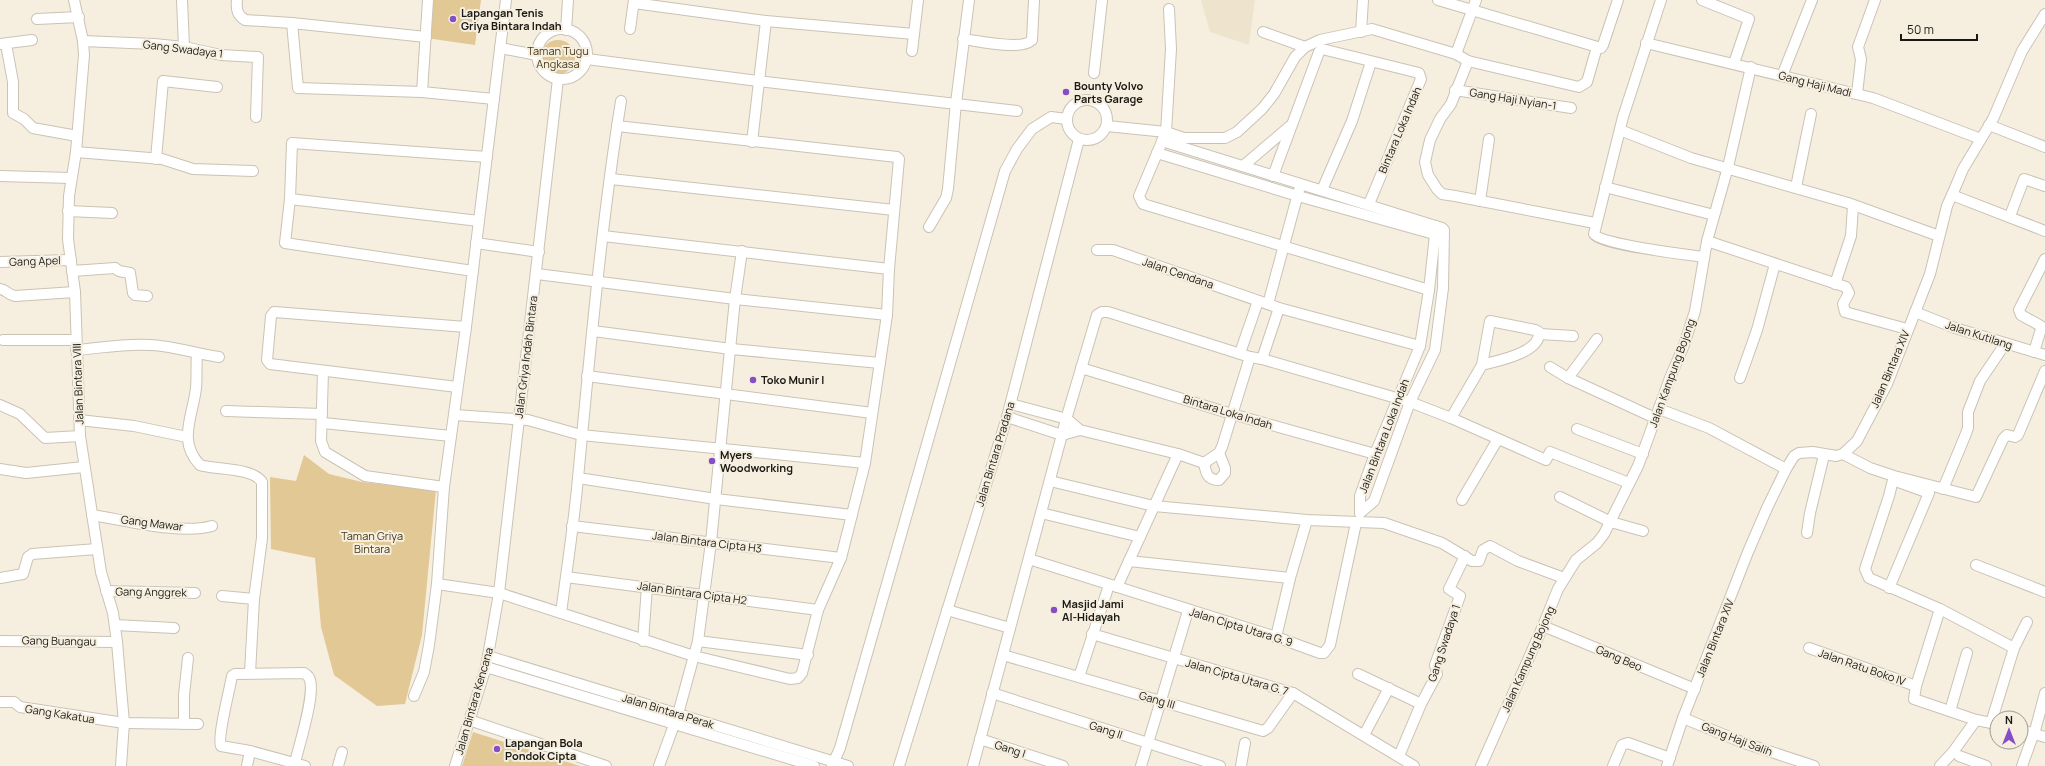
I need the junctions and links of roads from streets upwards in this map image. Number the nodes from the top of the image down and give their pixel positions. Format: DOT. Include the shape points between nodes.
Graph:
graph roads {
  1 [pos="74,0"];
  2 [pos="182,0"];
  3 [pos="237,0"];
  4 [pos="428,0"];
  5 [pos="506,0"];
  6 [pos="568,0"];
  7 [pos="918,0"];
  8 [pos="969,0"];
  9 [pos="1034,0"];
  10 [pos="1102,0"];
  11 [pos="1363,0"];
  12 [pos="1438,0"];
  13 [pos="1618,0"];
  14 [pos="1661,0"];
  15 [pos="1702,0"];
  16 [pos="1812,0"];
  17 [pos="1874,0"];
  18 [pos="634,2"];
  19 [pos="1474,5"];
  20 [pos="1169,9"];
  21 [pos="2045,14"];
  22 [pos="79,17"];
  23 [pos="37,19"];
  24 [pos="766,21"];
  25 [pos="292,23"];
  26 [pos="630,29"];
  27 [pos="566,30"];
  28 [pos="1263,32"];
  29 [pos="1361,32"];
  30 [pos="914,34"];
  31 [pos="426,37"];
  32 [pos="32,40"];
  33 [pos="963,40"];
  34 [pos="83,41"];
  35 [pos="1646,43"];
  36 [pos="3,44"];
  37 [pos="184,47"];
  38 [pos="1305,47"];
  39 [pos="1597,47"];
  40 [pos="500,48"];
  41 [pos="912,51"];
  42 [pos="1456,54"];
  43 [pos="537,55"];
  44 [pos="586,59"];
  45 [pos="1468,61"];
  46 [pos="1372,62"];
  47 [pos="1734,63"];
  48 [pos="1751,67"];
  49 [pos="1094,73"];
  50 [pos="1782,76"];
  51 [pos="558,79"];
  52 [pos="758,81"];
  53 [pos="217,86"];
  54 [pos="1455,90"];
  55 [pos="422,92"];
  56 [pos="1857,94"];
  57 [pos="494,99"];
  58 [pos="621,102"];
  59 [pos="956,103"];
  60 [pos="1571,108"];
  61 [pos="1017,111"];
  62 [pos="1811,114"];
  63 [pos="256,117"];
  64 [pos="1066,119"];
  65 [pos="1291,125"];
  66 [pos="1989,125"];
  67 [pos="617,126"];
  68 [pos="1107,126"];
  69 [pos="1620,130"];
  70 [pos="77,136"];
  71 [pos="1164,136"];
  72 [pos="1080,139"];
  73 [pos="1489,139"];
  74 [pos="1981,139"];
  75 [pos="752,142"];
  76 [pos="2045,147"];
  77 [pos="76,152"];
  78 [pos="1158,152"];
  79 [pos="487,157"];
  80 [pos="156,159"];
  81 [pos="1243,166"];
  82 [pos="1728,167"];
  83 [pos="253,171"];
  84 [pos="0,176"];
  85 [pos="1273,176"];
  86 [pos="71,178"];
  87 [pos="611,179"];
  88 [pos="1301,184"];
  89 [pos="2045,186"];
  90 [pos="1796,187"];
  91 [pos="1605,188"];
  92 [pos="1322,190"];
  93 [pos="1952,195"];
  94 [pos="1298,196"];
  95 [pos="290,199"];
  96 [pos="1480,201"];
  97 [pos="1369,204"];
  98 [pos="1853,206"];
  99 [pos="894,210"];
  100 [pos="68,211"];
  101 [pos="112,213"];
  102 [pos="1714,215"];
  103 [pos="2010,216"];
  104 [pos="479,221"];
  105 [pos="1595,223"];
  106 [pos="929,227"];
  107 [pos="2045,231"];
  108 [pos="1439,232"];
  109 [pos="602,236"];
  110 [pos="1939,236"];
  111 [pos="1707,241"];
  112 [pos="476,243"];
  113 [pos="1283,247"];
  114 [pos="1098,250"];
  115 [pos="742,251"];
  116 [pos="539,252"];
  117 [pos="1704,257"];
  118 [pos="2045,259"];
  119 [pos="71,260"];
  120 [pos="0,262"];
  121 [pos="1775,264"];
  122 [pos="889,270"];
  123 [pos="72,271"];
  124 [pos="473,272"];
  125 [pos="537,274"];
  126 [pos="599,282"];
  127 [pos="1835,284"];
  128 [pos="0,288"];
  129 [pos="1430,290"];
  130 [pos="75,292"];
  131 [pos="147,296"];
  132 [pos="736,299"];
  133 [pos="1263,302"];
  134 [pos="1279,308"];
  135 [pos="1915,312"];
  136 [pos="887,315"];
  137 [pos="466,327"];
  138 [pos="1907,329"];
  139 [pos="593,331"];
  140 [pos="1540,334"];
  141 [pos="1573,336"];
  142 [pos="1597,339"];
  143 [pos="3,340"];
  144 [pos="2005,344"];
  145 [pos="76,345"];
  146 [pos="1420,346"];
  147 [pos="731,349"];
  148 [pos="2034,352"];
  149 [pos="1240,353"];
  150 [pos="197,354"];
  151 [pos="2045,355"];
  152 [pos="219,357"];
  153 [pos="1250,357"];
  154 [pos="1262,359"];
  155 [pos="880,362"];
  156 [pos="1482,365"];
  157 [pos="1550,367"];
  158 [pos="1081,368"];
  159 [pos="323,371"];
  160 [pos="2045,371"];
  161 [pos="587,376"];
  162 [pos="1568,378"];
  163 [pos="1740,378"];
  164 [pos="457,387"];
  165 [pos="726,396"];
  166 [pos="1396,399"];
  167 [pos="1410,402"];
  168 [pos="1010,404"];
  169 [pos="0,405"];
  170 [pos="226,411"];
  171 [pos="872,413"];
  172 [pos="1657,413"];
  173 [pos="1232,414"];
  174 [pos="455,415"];
  175 [pos="323,418"];
  176 [pos="1007,418"];
  177 [pos="1451,418"];
  178 [pos="1066,419"];
  179 [pos="79,420"];
  180 [pos="519,420"];
  181 [pos="1577,429"];
  182 [pos="1080,430"];
  183 [pos="581,435"];
  184 [pos="1062,435"];
  185 [pos="80,436"];
  186 [pos="451,436"];
  187 [pos="187,438"];
  188 [pos="1498,439"];
  189 [pos="721,449"];
  190 [pos="1219,453"];
  191 [pos="1178,454"];
  192 [pos="1374,454"];
  193 [pos="1643,454"];
  194 [pos="1843,454"];
  195 [pos="1824,455"];
  196 [pos="865,463"];
  197 [pos="1204,463"];
  198 [pos="84,466"];
  199 [pos="1786,468"];
  200 [pos="0,469"];
  201 [pos="578,478"];
  202 [pos="1050,481"];
  203 [pos="1629,484"];
  204 [pos="444,487"];
  205 [pos="1943,488"];
  206 [pos="1560,497"];
  207 [pos="716,499"];
  208 [pos="1462,500"];
  209 [pos="1154,506"];
  210 [pos="1042,513"];
  211 [pos="92,515"];
  212 [pos="852,515"];
  213 [pos="1307,520"];
  214 [pos="1611,522"];
  215 [pos="1356,523"];
  216 [pos="212,526"];
  217 [pos="572,526"];
  218 [pos="1643,531"];
  219 [pos="1807,533"];
  220 [pos="1140,537"];
  221 [pos="711,542"];
  222 [pos="97,549"];
  223 [pos="1465,556"];
  224 [pos="841,558"];
  225 [pos="1029,559"];
  226 [pos="1129,561"];
  227 [pos="1976,565"];
  228 [pos="566,577"];
  229 [pos="0,578"];
  230 [pos="1290,578"];
  231 [pos="1564,578"];
  232 [pos="437,584"];
  233 [pos="1113,586"];
  234 [pos="647,587"];
  235 [pos="1889,588"];
  236 [pos="106,591"];
  237 [pos="499,592"];
  238 [pos="2045,592"];
  239 [pos="195,593"];
  240 [pos="704,595"];
  241 [pos="222,596"];
  242 [pos="254,599"];
  243 [pos="1940,609"];
  244 [pos="818,610"];
  245 [pos="947,610"];
  246 [pos="1188,611"];
  247 [pos="561,613"];
  248 [pos="2028,622"];
  249 [pos="115,625"];
  250 [pos="1544,626"];
  251 [pos="174,628"];
  252 [pos="1010,628"];
  253 [pos="1092,634"];
  254 [pos="492,636"];
  255 [pos="1276,637"];
  256 [pos="0,641"];
  257 [pos="643,641"];
  258 [pos="698,641"];
  259 [pos="117,642"];
  260 [pos="1809,648"];
  261 [pos="2014,648"];
  262 [pos="1967,653"];
  263 [pos="808,655"];
  264 [pos="1003,655"];
  265 [pos="488,656"];
  266 [pos="694,656"];
  267 [pos="188,658"];
  268 [pos="1173,658"];
  269 [pos="486,667"];
  270 [pos="250,673"];
  271 [pos="1358,674"];
  272 [pos="1080,677"];
  273 [pos="1916,686"];
  274 [pos="1389,688"];
  275 [pos="1695,689"];
  276 [pos="591,693"];
  277 [pos="992,693"];
  278 [pos="2045,693"];
  279 [pos="1294,694"];
  280 [pos="414,696"];
  281 [pos="1160,701"];
  282 [pos="0,702"];
  283 [pos="1417,702"];
  284 [pos="1998,710"];
  285 [pos="1950,711"];
  286 [pos="1683,718"];
  287 [pos="676,719"];
  288 [pos="469,720"];
  289 [pos="1976,720"];
  290 [pos="124,723"];
  291 [pos="1989,723"];
  292 [pos="184,724"];
  293 [pos="198,724"];
  294 [pos="2029,732"];
  295 [pos="2033,733"];
  296 [pos="1364,735"];
  297 [pos="2045,737"];
  298 [pos="980,739"];
  299 [pos="1245,743"];
  300 [pos="1148,744"];
  301 [pos="250,751"];
  302 [pos="342,752"];
  303 [pos="1399,756"];
  304 [pos="1959,756"];
  305 [pos="1668,762"];
  306 [pos="300,764"];
  307 [pos="833,764"];
  308 [pos="121,766"];
  309 [pos="247,766"];
  310 [pos="338,766"];
  311 [pos="455,766"];
  312 [pos="606,766"];
  313 [pos="659,766"];
  314 [pos="814,766"];
  315 [pos="848,766"];
  316 [pos="899,766"];
  317 [pos="973,766"];
  318 [pos="1063,766"];
  319 [pos="1141,766"];
  320 [pos="1220,766"];
  321 [pos="1241,766"];
  322 [pos="1414,766"];
  323 [pos="1481,766"];
  324 [pos="1613,766"];
  325 [pos="1814,766"];
  326 [pos="1940,766"];
  327 [pos="1986,766"];
  328 [pos="2022,766"];
  1 -- 22 [label="street, Jalan Bintara VIII"];
  2 -- 37 [label="street"];
  3 -- 25 [label="street" via="237,10 245,20"];
  4 -- 31 [label="street"];
  5 -- 40 [label="street"];
  6 -- 27 [label="street"];
  7 -- 30 [label="street"];
  8 -- 33 [label="street"];
  9 -- 33 [label="street" via="1032,40 1029,43 1018,46"];
  10 -- 49 [label="street"];
  11 -- 29 [label="street"];
  12 -- 19 [label="street"];
  13 -- 39 [label="street" via="1603,46"];
  14 -- 35 [label="street"];
  15 -- 47 [label="street" via="1749,19"];
  16 -- 50 [label="street"];
  17 -- 56 [label="street" via="1858,47 1861,59"];
  18 -- 24 [label="street"];
  18 -- 26 [label="street"];
  19 -- 39 [label="street"];
  19 -- 42 [label="street"];
  20 -- 71 [label="street" via="1171,49"];
  21 -- 66 [label="street, Jalan Bintara XIV" via="2022,51"];
  22 -- 23 [label="street"];
  22 -- 34 [label="street, Jalan Bintara VIII"];
  24 -- 30 [label="street"];
  24 -- 52 [label="street"];
  25 -- 31 [label="street"];
  25 -- 55 [label="street" via="298,88"];
  27 -- 43 [label="street" via="549,33 542,39"];
  27 -- 44 [label="street" via="580,37 584,43"];
  28 -- 38 [label="street"];
  29 -- 38 [label="street" via="1320,40"];
  29 -- 42 [label="street" via="1372,29"];
  30 -- 41 [label="street"];
  31 -- 55 [label="street"];
  32 -- 36 [label="street"];
  33 -- 59 [label="street"];
  34 -- 37 [label="street, Gang Swadaya 1"];
  34 -- 70 [label="street, Jalan Bintara VIII"];
  35 -- 47 [label="street, Gang Haji Madi"];
  35 -- 69 [label="street"];
  36 -- 70 [label="street" via="13,82 13,111 33,128"];
  37 -- 63 [label="street, Gang Swadaya 1" via="221,55 258,57"];
  38 -- 71 [label="street" via="1295,57 1274,94 1262,109 1233,134 1225,138"];
  39 -- 45 [label="street" via="1586,82 1579,87"];
  40 -- 43 [label="street"];
  40 -- 57 [label="street"];
  42 -- 45 [label="street"];
  43 -- 51 [label="street" via="543,70"];
  44 -- 51 [label="street" via="580,72 573,77"];
  44 -- 52 [label="street"];
  45 -- 54 [label="street"];
  46 -- 65 [label="street, Bintara Loka Indah" via="1322,49"];
  46 -- 92 [label="street" via="1352,121"];
  46 -- 97 [label="street, Bintara Loka Indah" via="1419,73 1421,80"];
  47 -- 48 [label="street, Gang Haji Madi"];
  48 -- 50 [label="street, Gang Haji Madi"];
  48 -- 82 [label="street, Jalan Kampung Bojong"];
  50 -- 56 [label="street, Gang Haji Madi"];
  51 -- 116 [label="street, Jalan Griya Indah Bintara"];
  52 -- 59 [label="street"];
  52 -- 75 [label="street"];
  53 -- 80 [label="street" via="162,82"];
  54 -- 60 [label="street, Gang Haji Nyian-1"];
  54 -- 96 [label="street" via="1451,104 1430,140 1425,168 1442,194"];
  55 -- 57 [label="street"];
  56 -- 74 [label="street, Gang Haji Madi"];
  57 -- 79 [label="street"];
  58 -- 67 [label="street"];
  59 -- 61 [label="street"];
  59 -- 106 [label="street" via="948,189 946,198"];
  62 -- 90 [label="street"];
  64 -- 68 [label="street" via="1072,106 1090,100 1099,103 1105,109 1108,117"];
  64 -- 72 [label="street" via="1072,135"];
  64 -- 307 [label="street" via="1051,117 1032,129 1005,171 840,748"];
  65 -- 81 [label="street"];
  65 -- 85 [label="street, Bintara Loka Indah"];
  66 -- 74 [label="street, Jalan Bintara XIV"];
  66 -- 76 [label="street"];
  67 -- 75 [label="street"];
  67 -- 87 [label="street"];
  68 -- 71 [label="street"];
  68 -- 72 [label="street" via="1103,134 1096,139"];
  69 -- 82 [label="street" via="1691,158"];
  69 -- 91 [label="street"];
  70 -- 77 [label="street, Jalan Bintara VIII"];
  71 -- 78 [label="street"];
  71 -- 81 [label="street"];
  72 -- 168 [label="street, Jalan Bintara Pradana"];
  73 -- 96 [label="street"];
  74 -- 93 [label="street, Jalan Bintara XIV" via="1963,169"];
  75 -- 99 [label="street" via="897,157 900,162"];
  77 -- 80 [label="street"];
  77 -- 86 [label="street, Jalan Bintara VIII"];
  78 -- 94 [label="street"];
  78 -- 113 [label="street" via="1139,196 1143,204"];
  79 -- 95 [label="street" via="292,143"];
  79 -- 104 [label="street"];
  80 -- 83 [label="street" via="193,169"];
  81 -- 85 [label="street"];
  82 -- 90 [label="street"];
  82 -- 102 [label="street, Jalan Kampung Bojong"];
  84 -- 86 [label="street"];
  85 -- 88 [label="street"];
  86 -- 100 [label="street, Jalan Bintara VIII"];
  87 -- 99 [label="street"];
  87 -- 109 [label="street"];
  88 -- 92 [label="street"];
  88 -- 94 [label="street"];
  89 -- 103 [label="street" via="2024,179"];
  90 -- 98 [label="street"];
  91 -- 102 [label="street"];
  91 -- 105 [label="street"];
  92 -- 97 [label="street"];
  93 -- 103 [label="street"];
  93 -- 110 [label="street, Jalan Bintara XIV"];
  94 -- 108 [label="street"];
  94 -- 113 [label="street"];
  95 -- 104 [label="street"];
  95 -- 124 [label="street" via="285,243"];
  96 -- 105 [label="street"];
  97 -- 108 [label="street"];
  98 -- 110 [label="street"];
  98 -- 127 [label="street" via="1851,236"];
  99 -- 122 [label="street"];
  100 -- 101 [label="street"];
  100 -- 119 [label="street, Jalan Bintara VIII"];
  102 -- 111 [label="street, Jalan Kampung Bojong"];
  103 -- 107 [label="street"];
  104 -- 112 [label="street"];
  105 -- 117 [label="street" via="1594,234 1598,238 1631,246"];
  108 -- 129 [label="street, Jalan Bintara Loka Indah"];
  108 -- 167 [label="street, Jalan Bintara Loka Indah" via="1443,288 1436,345"];
  109 -- 115 [label="street"];
  109 -- 126 [label="street"];
  110 -- 135 [label="street, Jalan Bintara XIV" via="1930,274"];
  111 -- 117 [label="street, Jalan Kampung Bojong"];
  111 -- 121 [label="street"];
  112 -- 116 [label="street"];
  112 -- 124 [label="street"];
  113 -- 129 [label="street"];
  113 -- 133 [label="street"];
  114 -- 133 [label="street, Jalan Cendana" via="1113,250"];
  115 -- 122 [label="street"];
  115 -- 132 [label="street"];
  116 -- 125 [label="street, Jalan Griya Indah Bintara"];
  117 -- 172 [label="street, Jalan Kampung Bojong" via="1695,311"];
  118 -- 148 [label="street" via="2019,310 2021,315 2041,326"];
  119 -- 120 [label="street, Gang Apel"];
  119 -- 123 [label="street, Jalan Bintara VIII"];
  121 -- 127 [label="street"];
  121 -- 163 [label="street" via="1757,330"];
  122 -- 136 [label="street"];
  123 -- 130 [label="street, Jalan Bintara VIII"];
  123 -- 131 [label="street" via="115,268 130,273 135,295"];
  124 -- 137 [label="street"];
  125 -- 126 [label="street"];
  125 -- 180 [label="street, Jalan Griya Indah Bintara"];
  126 -- 132 [label="street"];
  126 -- 139 [label="street"];
  127 -- 138 [label="street" via="1846,287 1849,291 1843,304 1845,312"];
  128 -- 130 [label="street" via="15,296"];
  129 -- 146 [label="street, Jalan Bintara Loka Indah"];
  130 -- 145 [label="street, Jalan Bintara VIII"];
  132 -- 136 [label="street"];
  132 -- 147 [label="street"];
  133 -- 134 [label="street, Jalan Cendana"];
  133 -- 149 [label="street"];
  134 -- 146 [label="street, Jalan Cendana"];
  134 -- 154 [label="street"];
  135 -- 138 [label="street, Jalan Bintara XIV"];
  135 -- 144 [label="street, Jalan Kutilang"];
  136 -- 155 [label="street"];
  137 -- 159 [label="street" via="272,313 267,360 270,364"];
  137 -- 164 [label="street"];
  138 -- 194 [label="street, Jalan Bintara XIV" via="1887,384 1857,441"];
  139 -- 147 [label="street"];
  139 -- 161 [label="street"];
  140 -- 141 [label="street"];
  140 -- 156 [label="street" via="1537,341 1527,350 1507,359"];
  140 -- 156 [label="street" via="1535,330 1490,321"];
  142 -- 162 [label="street"];
  143 -- 145 [label="street"];
  144 -- 148 [label="street, Jalan Kutilang"];
  144 -- 205 [label="street" via="1980,381 1968,412 1966,432"];
  145 -- 150 [label="street" via="152,345"];
  145 -- 179 [label="street, Jalan Bintara VIII"];
  146 -- 166 [label="street, Jalan Bintara Loka Indah"];
  147 -- 155 [label="street"];
  147 -- 165 [label="street"];
  148 -- 151 [label="street, Jalan Kutilang"];
  149 -- 153 [label="street"];
  149 -- 158 [label="street" via="1102,312 1094,320"];
  150 -- 152 [label="street"];
  150 -- 187 [label="street" via="196,392"];
  153 -- 154 [label="street"];
  153 -- 173 [label="street"];
  154 -- 166 [label="street"];
  155 -- 171 [label="street"];
  156 -- 177 [label="street"];
  157 -- 162 [label="street"];
  158 -- 173 [label="street, Bintara Loka Indah"];
  158 -- 178 [label="street"];
  159 -- 164 [label="street"];
  159 -- 175 [label="street"];
  160 -- 205 [label="street" via="2018,435 2007,435 2003,439 1977,496"];
  161 -- 165 [label="street"];
  161 -- 183 [label="street"];
  162 -- 172 [label="street"];
  164 -- 174 [label="street"];
  165 -- 171 [label="street"];
  165 -- 189 [label="street"];
  166 -- 167 [label="street"];
  166 -- 192 [label="street, Jalan Bintara Loka Indah"];
  167 -- 177 [label="street"];
  167 -- 192 [label="street, Jalan Bintara Loka Indah" via="1374,501 1360,513 1360,496"];
  168 -- 176 [label="street, Jalan Bintara Pradana"];
  168 -- 178 [label="street"];
  169 -- 185 [label="street" via="20,414 45,438"];
  170 -- 175 [label="street"];
  171 -- 196 [label="street"];
  172 -- 193 [label="street, Jalan Kampung Bojong"];
  172 -- 199 [label="street" via="1709,428"];
  173 -- 190 [label="street"];
  173 -- 192 [label="street, Bintara Loka Indah"];
  174 -- 180 [label="street"];
  174 -- 186 [label="street"];
  175 -- 186 [label="street"];
  175 -- 204 [label="street" via="321,441 325,452 357,473 374,478"];
  176 -- 184 [label="street"];
  176 -- 245 [label="street, Jalan Bintara Pradana"];
  177 -- 188 [label="street"];
  178 -- 182 [label="street"];
  178 -- 184 [label="street"];
  179 -- 185 [label="street, Jalan Bintara VIII"];
  179 -- 187 [label="street" via="134,426"];
  180 -- 183 [label="street"];
  180 -- 237 [label="street, Jalan Griya Indah Bintara"];
  181 -- 193 [label="street"];
  182 -- 184 [label="street"];
  182 -- 191 [label="street"];
  183 -- 189 [label="street"];
  183 -- 201 [label="street"];
  184 -- 202 [label="street"];
  185 -- 198 [label="street, Jalan Bintara VIII"];
  186 -- 204 [label="street"];
  187 -- 242 [label="street" via="190,452 200,465 237,470 259,478 262,482 262,538"];
  188 -- 203 [label="street" via="1546,460 1550,452"];
  188 -- 208 [label="street"];
  189 -- 196 [label="street"];
  189 -- 207 [label="street"];
  190 -- 197 [label="street"];
  190 -- 197 [label="street" via="1225,473 1219,480 1208,477"];
  191 -- 197 [label="street"];
  191 -- 209 [label="street"];
  193 -- 203 [label="street, Jalan Kampung Bojong"];
  194 -- 195 [label="street, Jalan Bintara XIV"];
  194 -- 205 [label="street" via="1870,468"];
  195 -- 199 [label="street, Jalan Bintara XIV" via="1813,452 1799,453"];
  195 -- 219 [label="street"];
  196 -- 212 [label="street"];
  198 -- 200 [label="street" via="26,473"];
  198 -- 211 [label="street, Jalan Bintara VIII"];
  199 -- 275 [label="street, Jalan Bintara XIV" via="1761,520"];
  201 -- 207 [label="street"];
  201 -- 217 [label="street"];
  202 -- 209 [label="street"];
  202 -- 210 [label="street"];
  203 -- 214 [label="street, Jalan Kampung Bojong"];
  204 -- 232 [label="street"];
  206 -- 214 [label="street"];
  207 -- 212 [label="street"];
  207 -- 221 [label="street"];
  209 -- 213 [label="street"];
  209 -- 220 [label="street"];
  210 -- 220 [label="street"];
  210 -- 225 [label="street"];
  211 -- 216 [label="street, Gang Mawar" via="173,528"];
  211 -- 222 [label="street, Jalan Bintara VIII"];
  212 -- 224 [label="street"];
  213 -- 215 [label="street"];
  213 -- 230 [label="street"];
  214 -- 218 [label="street"];
  214 -- 231 [label="street, Jalan Kampung Bojong" via="1597,543 1576,560"];
  215 -- 223 [label="street" via="1384,523 1442,543"];
  215 -- 255 [label="street, Jalan Cipta Utara G. 9" via="1327,651 1320,653"];
  217 -- 221 [label="street, Jalan Bintara Cipta H3"];
  217 -- 228 [label="street"];
  220 -- 226 [label="street"];
  221 -- 224 [label="street, Jalan Bintara Cipta H3"];
  221 -- 240 [label="street"];
  222 -- 229 [label="street" via="32,554 28,557 23,574"];
  222 -- 236 [label="street, Jalan Bintara VIII"];
  223 -- 231 [label="street" via="1477,562 1483,550 1490,546 1518,561"];
  223 -- 303 [label="street, Gang Swadaya 1" via="1449,589 1460,596 1435,665 1437,673"];
  224 -- 244 [label="street"];
  225 -- 233 [label="street, Jalan Cipta Utara G. 9"];
  225 -- 252 [label="street"];
  226 -- 230 [label="street"];
  226 -- 233 [label="street"];
  227 -- 238 [label="street"];
  228 -- 234 [label="street, Jalan Bintara Cipta H2"];
  228 -- 247 [label="street"];
  230 -- 255 [label="street"];
  231 -- 250 [label="street, Jalan Kampung Bojong"];
  232 -- 237 [label="street"];
  232 -- 280 [label="street" via="427,659"];
  233 -- 246 [label="street, Jalan Cipta Utara G. 9"];
  233 -- 253 [label="street"];
  234 -- 240 [label="street, Jalan Bintara Cipta H2"];
  234 -- 257 [label="street"];
  235 -- 235 [label="street" via="1869,578 1865,569 1893,480 1929,493"];
  235 -- 243 [label="street"];
  236 -- 239 [label="street, Gang Anggrek"];
  236 -- 249 [label="street, Jalan Bintara VIII"];
  237 -- 247 [label="street"];
  237 -- 254 [label="street, Jalan Griya Indah Bintara"];
  240 -- 244 [label="street, Jalan Bintara Cipta H2"];
  240 -- 258 [label="street"];
  241 -- 242 [label="street"];
  242 -- 270 [label="street"];
  243 -- 261 [label="street"];
  243 -- 273 [label="street, Jalan Ratu Boko IV"];
  244 -- 263 [label="street"];
  245 -- 252 [label="street"];
  245 -- 316 [label="street, Jalan Bintara Pradana"];
  246 -- 255 [label="street, Jalan Cipta Utara G. 9"];
  246 -- 268 [label="street"];
  247 -- 257 [label="street"];
  248 -- 261 [label="street"];
  249 -- 251 [label="street"];
  249 -- 259 [label="street, Jalan Bintara VIII"];
  250 -- 275 [label="street, Gang Beo"];
  250 -- 323 [label="street, Jalan Kampung Bojong"];
  252 -- 264 [label="street"];
  253 -- 268 [label="street, Jalan Cipta Utara G. 7"];
  253 -- 272 [label="street"];
  254 -- 265 [label="street, Jalan Bintara Kencana"];
  256 -- 259 [label="street, Gang Buangau"];
  257 -- 266 [label="street"];
  258 -- 263 [label="street"];
  258 -- 266 [label="street"];
  259 -- 290 [label="street, Jalan Bintara VIII"];
  260 -- 273 [label="street, Jalan Ratu Boko IV"];
  261 -- 284 [label="street"];
  262 -- 285 [label="street"];
  263 -- 266 [label="street" via="800,676 794,679"];
  264 -- 272 [label="street, Gang III"];
  264 -- 277 [label="street"];
  265 -- 269 [label="street, Jalan Bintara Kencana"];
  265 -- 276 [label="street, Jalan Bintara Perak"];
  266 -- 287 [label="street"];
  267 -- 292 [label="street"];
  268 -- 279 [label="street, Jalan Cipta Utara G. 7"];
  268 -- 281 [label="street"];
  269 -- 276 [label="street, Jalan Bintara Perak"];
  269 -- 288 [label="street, Jalan Bintara Kencana"];
  270 -- 301 [label="street" via="232,676 219,742 221,746"];
  270 -- 306 [label="street" via="308,675 308,705"];
  271 -- 274 [label="street"];
  272 -- 281 [label="street, Gang III"];
  273 -- 285 [label="street, Jalan Ratu Boko IV" via="1916,701"];
  274 -- 283 [label="street"];
  274 -- 296 [label="street"];
  275 -- 286 [label="street, Jalan Bintara XIV"];
  276 -- 287 [label="street, Jalan Bintara Perak"];
  277 -- 298 [label="street"];
  277 -- 300 [label="street, Gang II"];
  278 -- 295 [label="street"];
  279 -- 281 [label="street, Gang III" via="1263,731"];
  279 -- 296 [label="street, Jalan Cipta Utara G. 7"];
  281 -- 300 [label="street"];
  282 -- 290 [label="street, Gang Kakatua" via="14,702 20,707"];
  285 -- 289 [label="street, Jalan Ratu Boko IV"];
  286 -- 305 [label="street, Jalan Bintara XIV"];
  286 -- 325 [label="street, Gang Haji Salih" via="1744,743"];
  287 -- 307 [label="street, Jalan Bintara Perak"];
  287 -- 313 [label="street"];
  287 -- 314 [label="street, Jalan Bintara Perak"];
  288 -- 311 [label="street, Jalan Bintara Kencana"];
  288 -- 312 [label="street"];
  289 -- 291 [label="street, Jalan Ratu Boko IV"];
  289 -- 326 [label="street"];
  290 -- 292 [label="street, Gang Kakatua"];
  290 -- 308 [label="street, Jalan Bintara VIII"];
  292 -- 293 [label="street, Gang Kakatua"];
  294 -- 295 [label="street"];
  295 -- 297 [label="street"];
  295 -- 328 [label="street"];
  296 -- 303 [label="street, Jalan Cipta Utara G. 7"];
  298 -- 317 [label="street"];
  298 -- 318 [label="street, Gang I"];
  299 -- 321 [label="street"];
  300 -- 319 [label="street"];
  300 -- 320 [label="street, Gang II"];
  301 -- 306 [label="street"];
  301 -- 309 [label="street"];
  302 -- 310 [label="street"];
  303 -- 322 [label="street, Jalan Cipta Utara G. 7"];
  304 -- 327 [label="street"];
  305 -- 324 [label="street" via="1628,743 1622,745"];
  307 -- 315 [label="street, Jalan Bintara Perak"];
}
